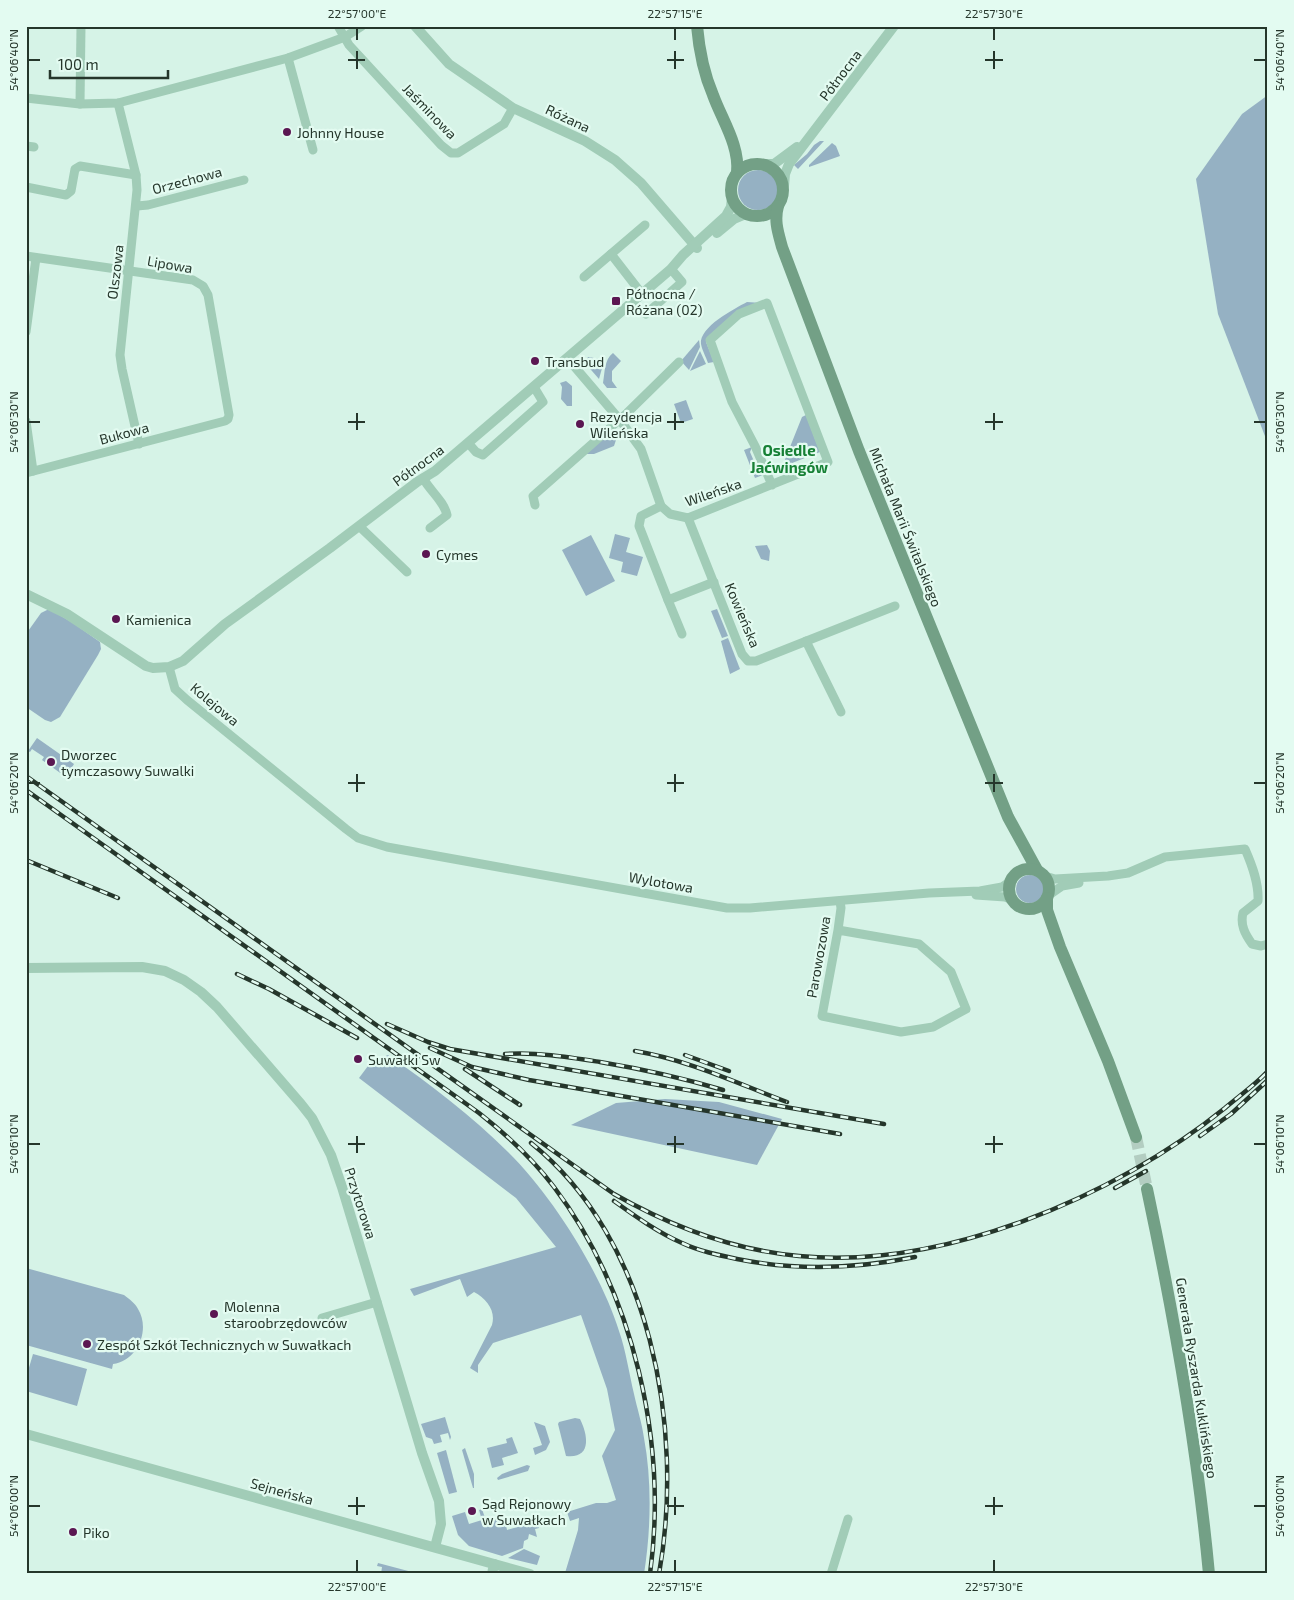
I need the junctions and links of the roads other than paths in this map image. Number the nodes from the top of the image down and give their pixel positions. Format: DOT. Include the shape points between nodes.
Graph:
graph roads {
  1 [pos="81,26"];
  2 [pos="338,26"];
  3 [pos="362,26"];
  4 [pos="415,26"];
  5 [pos="697,26"];
  6 [pos="894,26"];
  7 [pos="345,37"];
  8 [pos="288,58"];
  9 [pos="26,98"];
  10 [pos="118,103"];
  11 [pos="80,104"];
  12 [pos="513,108"];
  13 [pos="731,138"];
  14 [pos="808,139"];
  15 [pos="313,150"];
  16 [pos="760,164"];
  17 [pos="737,173"];
  18 [pos="136,175"];
  19 [pos="244,180"];
  20 [pos="784,186"];
  21 [pos="26,187"];
  22 [pos="732,197"];
  23 [pos="137,206"];
  24 [pos="778,206"];
  25 [pos="750,215"];
  26 [pos="645,225"];
  27 [pos="696,247"];
  28 [pos="782,247"];
  29 [pos="611,254"];
  30 [pos="26,256"];
  31 [pos="36,258"];
  32 [pos="672,269"];
  33 [pos="130,271"];
  34 [pos="584,277"];
  35 [pos="642,294"];
  36 [pos="631,303"];
  37 [pos="26,327"];
  38 [pos="26,332"];
  39 [pos="568,359"];
  40 [pos="679,362"];
  41 [pos="534,387"];
  42 [pos="228,419"];
  43 [pos="620,420"];
  44 [pos="26,421"];
  45 [pos="139,444"];
  46 [pos="469,444"];
  47 [pos="29,472"];
  48 [pos="424,478"];
  49 [pos="772,485"];
  50 [pos="535,505"];
  51 [pos="661,506"];
  52 [pos="688,518"];
  53 [pos="359,526"];
  54 [pos="430,528"];
  55 [pos="407,572"];
  56 [pos="714,582"];
  57 [pos="26,594"];
  58 [pos="668,600"];
  59 [pos="895,606"];
  60 [pos="682,634"];
  61 [pos="806,641"];
  62 [pos="168,668"];
  63 [pos="841,712"];
  64 [pos="1008,817"];
  65 [pos="358,838"];
  66 [pos="1041,873"];
  67 [pos="1015,876"];
  68 [pos="1098,877"];
  69 [pos="964,893"];
  70 [pos="1048,896"];
  71 [pos="1013,900"];
  72 [pos="840,901"];
  73 [pos="1028,909"];
  74 [pos="838,930"];
  75 [pos="1268,944"];
  76 [pos="1060,947"];
  77 [pos="26,968"];
  78 [pos="1136,1137"];
  79 [pos="1147,1189"];
  80 [pos="377,1302"];
  81 [pos="322,1318"];
  82 [pos="26,1434"];
  83 [pos="848,1519"];
  84 [pos="435,1547"];
  85 [pos="493,1569"];
  86 [pos="508,1571"];
  87 [pos="530,1574"];
  88 [pos="831,1574"];
  89 [pos="1209,1574"];
  1 -- 11 [label="street"];
  2 -- 7 [label="street, Jaśminowa"];
  3 -- 7 [label="street"];
  4 -- 12 [label="street, Różana" via="449,64"];
  5 -- 13 [label="main road" via="703,64"];
  6 -- 14 [label="street, Północna"];
  7 -- 8 [label="street"];
  7 -- 12 [label="street, Jaśminowa" via="452,153 458,153 504,124"];
  8 -- 10 [label="street"];
  8 -- 15 [label="street"];
  9 -- 11 [label="street"];
  10 -- 11 [label="street"];
  10 -- 18 [label="street, Olszowa"];
  12 -- 27 [label="street, Różana" via="585,141 615,160 640,183"];
  13 -- 16 [label="main road" via="748,159"];
  13 -- 17 [label="main road" via="737,158"];
  14 -- 16 [label="street, Północna" via="774,164"];
  14 -- 20 [label="street, Północna" via="787,167"];
  16 -- 17 [label="main road" via="746,166"];
  16 -- 20 [label="main road" via="777,172"];
  17 -- 22 [label="main road" via="732,183"];
  18 -- 21 [label="street" via="80,166 75,169 71,191 66,195"];
  18 -- 23 [label="street, Olszowa"];
  19 -- 23 [label="street, Orzechowa"];
  20 -- 24 [label="main road"];
  22 -- 25 [label="main road" via="738,207"];
  22 -- 27 [label="street, Północna" via="728,213"];
  23 -- 33 [label="street, Olszowa"];
  24 -- 25 [label="main road" via="768,214"];
  24 -- 28 [label="main road, Michała Marii Świtalskiego" via="776,224"];
  25 -- 27 [label="street, Północna" via="730,222"];
  25 -- 28 [label="main road, Michała Marii Świtalskiego" via="763,220"];
  26 -- 29 [label="street"];
  27 -- 32 [label="street, Północna"];
  28 -- 64 [label="main road, Michała Marii Świtalskiego" via="859,451"];
  29 -- 34 [label="street"];
  29 -- 35 [label="street"];
  30 -- 31 [label="street, Lipowa"];
  31 -- 33 [label="street, Lipowa"];
  31 -- 37 [label="street"];
  32 -- 35 [label="street, Północna"];
  32 -- 36 [label="street" via="682,282 646,314"];
  33 -- 42 [label="street, Lipowa" via="193,280 203,286 208,295"];
  33 -- 45 [label="street, Olszowa" via="120,355"];
  35 -- 36 [label="street, Północna"];
  36 -- 39 [label="street, Północna"];
  37 -- 38 [label="street"];
  39 -- 41 [label="street, Północna"];
  39 -- 43 [label="street"];
  40 -- 43 [label="street"];
  41 -- 46 [label="street, Północna"];
  41 -- 46 [label="street" via="543,402 483,455"];
  42 -- 45 [label="street, Bukowa"];
  43 -- 50 [label="street" via="533,496"];
  43 -- 51 [label="street" via="640,449"];
  44 -- 47 [label="street"];
  45 -- 47 [label="street, Bukowa"];
  46 -- 48 [label="street, Północna"];
  48 -- 53 [label="street, Północna"];
  48 -- 54 [label="street" via="445,507 447,515"];
  49 -- 49 [label="street, Wileńska" via="828,462 767,303 739,314 710,340 732,402"];
  49 -- 52 [label="street, Wileńska"];
  51 -- 52 [label="street, Wileńska" via="670,514"];
  51 -- 58 [label="street" via="641,516 639,526"];
  52 -- 56 [label="street, Kowieńska"];
  53 -- 55 [label="street"];
  53 -- 62 [label="street, Północna" via="225,624 183,661"];
  56 -- 58 [label="street"];
  56 -- 61 [label="street, Kowieńska" via="742,654 748,661 756,661"];
  57 -- 62 [label="street" via="72,617 138,662 153,668"];
  58 -- 60 [label="street"];
  59 -- 61 [label="street, Kowieńska"];
  61 -- 63 [label="street"];
  62 -- 65 [label="street, Kolejowa" via="180,694"];
  64 -- 66 [label="main road, Michała Marii Świtalskiego"];
  64 -- 67 [label="main road, Michała Marii Świtalskiego" via="1019,855 1020,866"];
  65 -- 72 [label="street, Wylotowa" via="387,847 727,908"];
  66 -- 67 [label="main road" via="1028,869"];
  66 -- 68 [label="street" via="1055,879"];
  66 -- 70 [label="main road" via="1049,883"];
  67 -- 69 [label="street, Wylotowa" via="1002,887"];
  67 -- 71 [label="main road" via="1010,891"];
  68 -- 70 [label="street" via="1066,885"];
  68 -- 75 [label="street" via="1128,873 1165,857 1245,849 1255,873 1258,901 1243,913 1242,925 1252,944"];
  69 -- 71 [label="street, Wylotowa"];
  69 -- 72 [label="street, Wylotowa" via="938,892"];
  70 -- 73 [label="main road" via="1040,906"];
  70 -- 76 [label="main road" via="1047,910"];
  71 -- 73 [label="main road"];
  72 -- 74 [label="street, Parowozowa"];
  73 -- 76 [label="main road" via="1037,914"];
  74 -- 74 [label="street, Parowozowa" via="822,1016 901,1032 933,1027 966,1009 951,972 919,944"];
  76 -- 78 [label="main road"];
  77 -- 80 [label="street, Przytorowa" via="142,967 165,971 201,992 312,1118 331,1155"];
  79 -- 89 [label="main road, Generała Ryszarda Kuklińskiego" via="1185,1387"];
  80 -- 81 [label="street"];
  80 -- 84 [label="street, Przytorowa" via="438,1501 441,1524"];
  82 -- 84 [label="street, Sejneńska"];
  83 -- 88 [label="street"];
  84 -- 85 [label="street, Sejneńska"];
  85 -- 86 [label="street, Sejneńska"];
  86 -- 87 [label="street, Sejneńska"];
}
